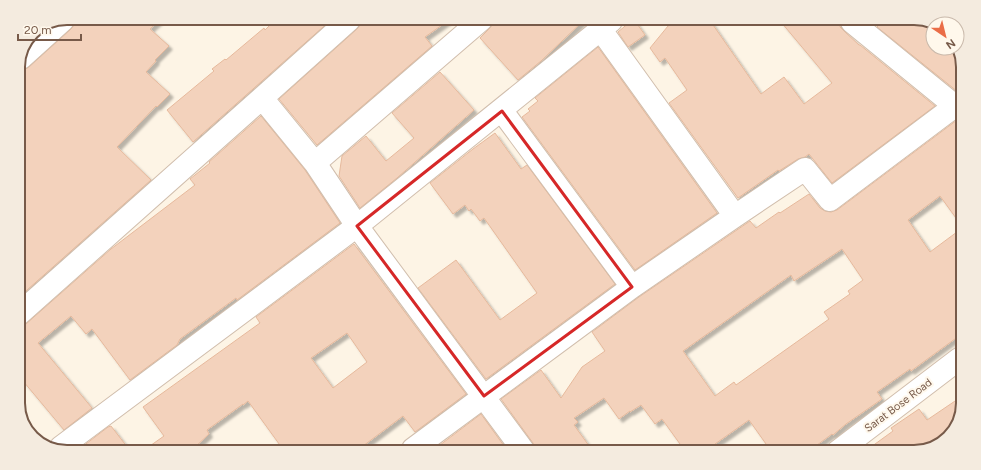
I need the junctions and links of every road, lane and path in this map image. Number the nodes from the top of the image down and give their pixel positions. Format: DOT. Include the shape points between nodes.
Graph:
graph roads {
  1 [pos="343,25"];
  2 [pos="475,25"];
  3 [pos="606,25"];
  4 [pos="861,25"];
  5 [pos="56,26"];
  6 [pos="27,52"];
  7 [pos="262,98"];
  8 [pos="956,103"];
  9 [pos="956,107"];
  10 [pos="502,110"];
  11 [pos="315,163"];
  12 [pos="735,216"];
  13 [pos="357,226"];
  14 [pos="632,287"];
  15 [pos="25,309"];
  16 [pos="956,361"];
  17 [pos="484,396"];
  18 [pos="64,445"];
  19 [pos="418,445"];
  20 [pos="519,445"];
  21 [pos="846,445"];
  1 -- 7 [label="street"];
  2 -- 11 [label="street"];
  3 -- 10 [label="street"];
  3 -- 12 [label="street"];
  4 -- 8 [label="street"];
  5 -- 6 [label="street"];
  7 -- 11 [label="street"];
  7 -- 15 [label="street"];
  9 -- 12 [label="street" via="830,200 805,169"];
  10 -- 13 [label="street"];
  10 -- 14 [label="street"];
  11 -- 13 [label="street"];
  12 -- 14 [label="street"];
  13 -- 17 [label="street"];
  13 -- 18 [label="street"];
  14 -- 17 [label="street"];
  16 -- 21 [label="street, Sarat Bose Road"];
  17 -- 19 [label="street"];
  17 -- 20 [label="street"];
}
